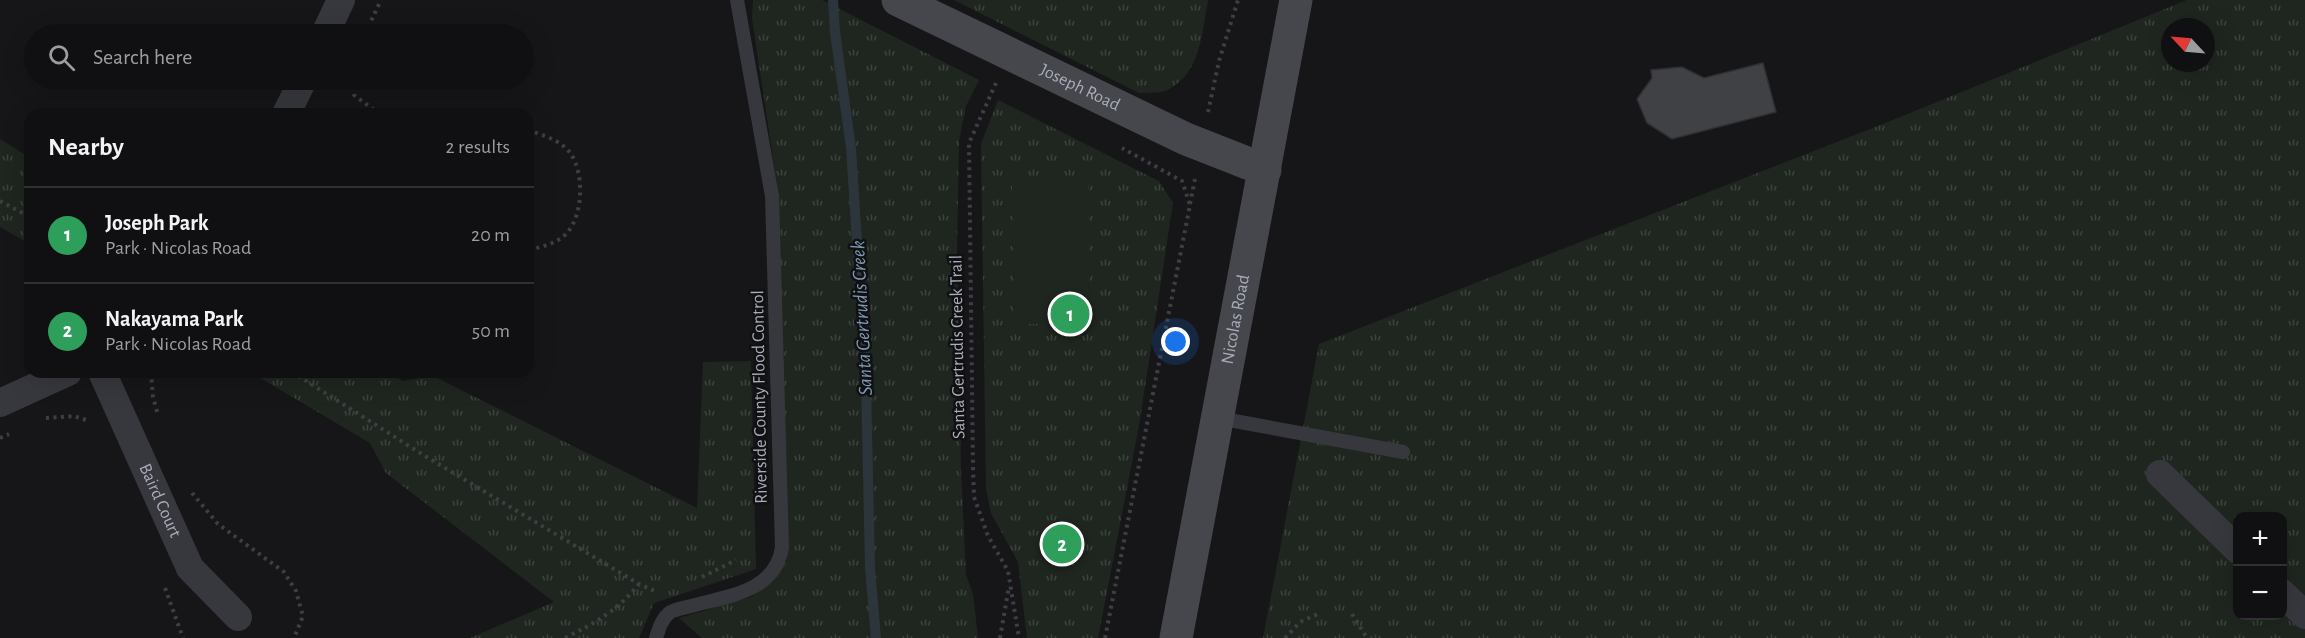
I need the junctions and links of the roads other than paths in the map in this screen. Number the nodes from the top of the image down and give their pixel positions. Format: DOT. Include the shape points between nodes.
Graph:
graph roads {
  1 [pos="341,0"];
  2 [pos="737,0"];
  3 [pos="897,0"];
  4 [pos="1296,0"];
  5 [pos="330,24"];
  6 [pos="299,90"];
  7 [pos="291,108"];
  8 [pos="1265,170"];
  9 [pos="55,378"];
  10 [pos="105,378"];
  11 [pos="0,403"];
  12 [pos="1218,418"];
  13 [pos="1403,452"];
  14 [pos="2160,474"];
  15 [pos="2233,545"];
  16 [pos="2287,597"];
  17 [pos="2305,615"];
  18 [pos="238,617"];
  19 [pos="656,638"];
  20 [pos="1176,638"];
  1 -- 5 [label="street"];
  2 -- 19 [label="lane, Riverside County Flood Control" via="772,196 782,547 770,576 745,591 670,611"];
  3 -- 8 [label="main road, Joseph Road" via="1186,139"];
  4 -- 8 [label="main road, Nicolas Road"];
  6 -- 7 [label="street"];
  8 -- 12 [label="main road, Nicolas Road"];
  9 -- 11 [label="street"];
  10 -- 18 [label="street, Baird Court" via="189,568"];
  12 -- 13 [label="lane"];
  12 -- 20 [label="main road, Nicolas Road"];
  14 -- 15 [label="street"];
  16 -- 17 [label="street"];
}
